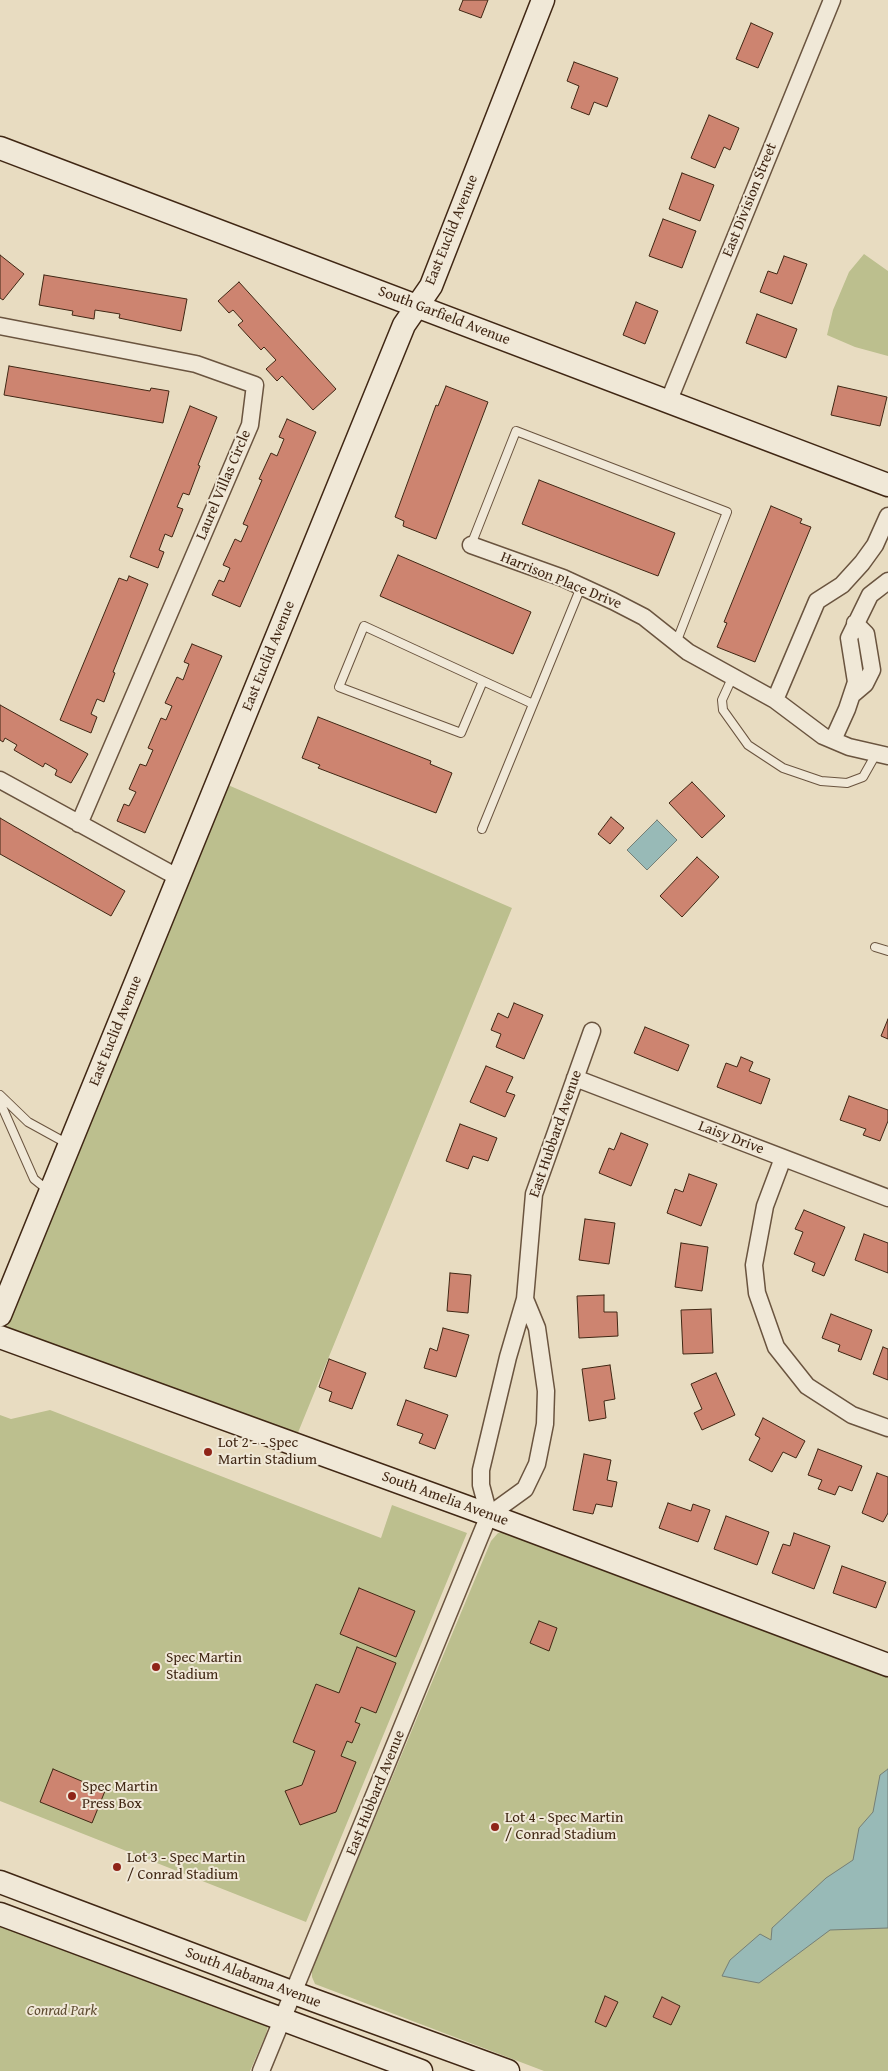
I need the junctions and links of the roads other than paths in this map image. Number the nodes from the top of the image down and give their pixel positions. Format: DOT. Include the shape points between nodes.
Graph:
graph roads {
  1 [pos="543,0"];
  2 [pos="832,0"];
  3 [pos="0,148"];
  4 [pos="417,306"];
  5 [pos="0,326"];
  6 [pos="668,400"];
  7 [pos="888,485"];
  8 [pos="888,516"];
  9 [pos="471,545"];
  10 [pos="888,581"];
  11 [pos="581,587"];
  12 [pos="676,643"];
  13 [pos="733,676"];
  14 [pos="483,681"];
  15 [pos="775,700"];
  16 [pos="533,704"];
  17 [pos="833,740"];
  18 [pos="882,755"];
  19 [pos="0,780"];
  20 [pos="79,824"];
  21 [pos="482,829"];
  22 [pos="178,878"];
  23 [pos="875,946"];
  24 [pos="888,951"];
  25 [pos="592,1031"];
  26 [pos="575,1078"];
  27 [pos="0,1095"];
  28 [pos="0,1102"];
  29 [pos="70,1145"];
  30 [pos="783,1158"];
  31 [pos="50,1192"];
  32 [pos="888,1198"];
  33 [pos="525,1299"];
  34 [pos="0,1315"];
  35 [pos="0,1337"];
  36 [pos="888,1428"];
  37 [pos="489,1514"];
  38 [pos="888,1665"];
  39 [pos="0,1882"];
  40 [pos="0,1914"];
  41 [pos="294,1993"];
  42 [pos="283,2018"];
  43 [pos="261,2071"];
  44 [pos="421,2071"];
  45 [pos="508,2071"];
  1 -- 4 [label="street, East Euclid Avenue" via="431,286"];
  2 -- 6 [label="street, East Division Street"];
  3 -- 4 [label="street, South Garfield Avenue"];
  4 -- 6 [label="street, South Garfield Avenue"];
  4 -- 22 [label="street, East Euclid Avenue" via="404,325"];
  5 -- 20 [label="street, Laurel Villas Circle" via="196,364 255,385 250,425"];
  6 -- 7 [label="street, South Garfield Avenue"];
  8 -- 15 [label="street" via="875,545 862,563 842,585 817,601"];
  9 -- 11 [label="street, Harrison Place Drive"];
  9 -- 12 [label="lane" via="516,431 727,512"];
  10 -- 17 [label="street" via="870,595 849,638 856,682"];
  11 -- 12 [label="street, Harrison Place Drive" via="644,617"];
  11 -- 16 [label="lane"];
  12 -- 13 [label="street, Harrison Place Drive"];
  13 -- 15 [label="street, Harrison Place Drive"];
  13 -- 18 [label="lane" via="722,700 723,710 748,745 783,768 821,781 847,783 863,777"];
  14 -- 14 [label="lane" via="364,626 339,687 461,733"];
  14 -- 16 [label="lane"];
  15 -- 17 [label="street, Harrison Place Drive"];
  16 -- 21 [label="lane"];
  17 -- 18 [label="street, Harrison Place Drive"];
  19 -- 20 [label="street"];
  20 -- 22 [label="street"];
  22 -- 29 [label="street, East Euclid Avenue"];
  23 -- 24 [label="lane"];
  25 -- 26 [label="street, East Hubbard Avenue"];
  26 -- 30 [label="street, Laisy Drive"];
  26 -- 33 [label="street, East Hubbard Avenue" via="534,1194"];
  27 -- 29 [label="lane" via="28,1122"];
  28 -- 31 [label="lane" via="34,1179"];
  29 -- 31 [label="street, East Euclid Avenue"];
  30 -- 32 [label="street, Laisy Drive"];
  30 -- 36 [label="street" via="764,1206 754,1265 757,1293 776,1347 807,1386 852,1415"];
  31 -- 34 [label="street, East Euclid Avenue"];
  33 -- 37 [label="street, East Hubbard Avenue" via="481,1470 481,1485"];
  33 -- 37 [label="street, East Hubbard Avenue" via="538,1328 543,1356 546,1424 537,1464 525,1490"];
  35 -- 37 [label="street, South Amelia Avenue"];
  37 -- 38 [label="street, South Amelia Avenue"];
  37 -- 41 [label="street, East Hubbard Avenue"];
  39 -- 41 [label="street, South Alabama Avenue"];
  40 -- 42 [label="street, South Alabama Avenue"];
  41 -- 42 [label="street, East Hubbard Avenue"];
  41 -- 45 [label="street, South Alabama Avenue"];
  42 -- 43 [label="street, East Hubbard Avenue"];
  42 -- 44 [label="street, South Alabama Avenue"];
}
